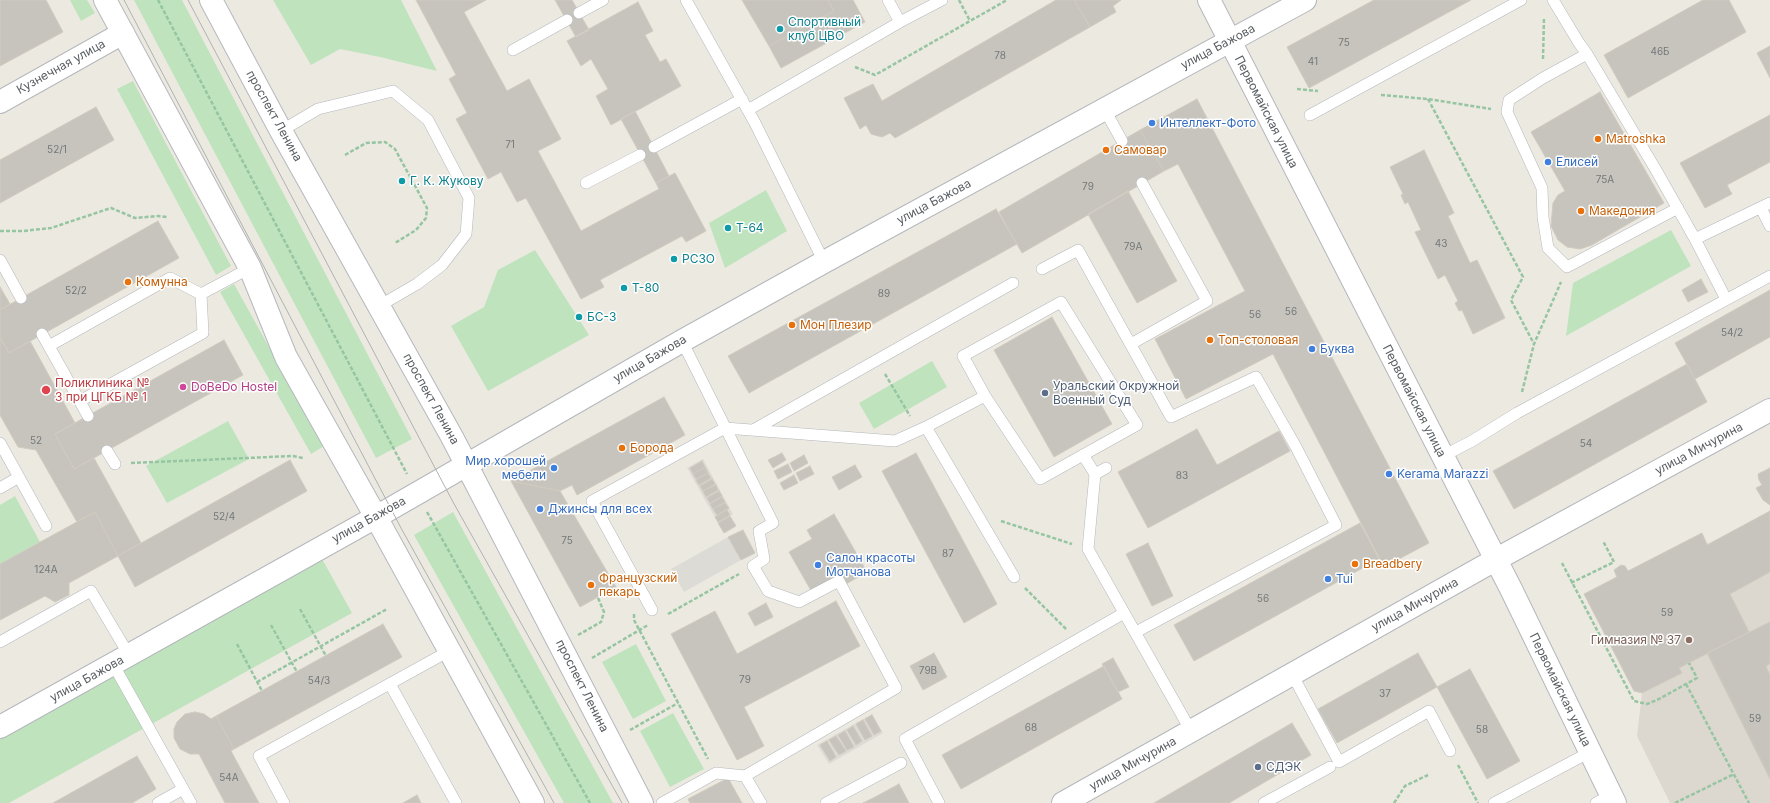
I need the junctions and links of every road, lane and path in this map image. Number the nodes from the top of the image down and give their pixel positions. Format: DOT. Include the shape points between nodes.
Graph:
graph roads {
  1 [pos="105,0"];
  2 [pos="158,0"];
  3 [pos="211,0"];
  4 [pos="603,0"];
  5 [pos="686,0"];
  6 [pos="888,0"];
  7 [pos="942,0"];
  8 [pos="960,0"];
  9 [pos="1007,0"];
  10 [pos="1209,0"];
  11 [pos="1305,0"];
  12 [pos="1521,0"];
  13 [pos="1553,0"];
  14 [pos="579,13"];
  15 [pos="1544,16"];
  16 [pos="567,20"];
  17 [pos="970,21"];
  18 [pos="900,22"];
  19 [pos="123,33"];
  20 [pos="1230,41"];
  21 [pos="513,50"];
  22 [pos="1587,54"];
  23 [pos="854,67"];
  24 [pos="1543,78"];
  25 [pos="742,99"];
  26 [pos="0,102"];
  27 [pos="748,110"];
  28 [pos="1105,110"];
  29 [pos="1507,112"];
  30 [pos="1310,115"];
  31 [pos="281,131"];
  32 [pos="1122,141"];
  33 [pos="654,147"];
  34 [pos="345,155"];
  35 [pos="640,155"];
  36 [pos="586,183"];
  37 [pos="1142,183"];
  38 [pos="1766,205"];
  39 [pos="1678,208"];
  40 [pos="167,217"];
  41 [pos="1770,226"];
  42 [pos="0,231"];
  43 [pos="1696,239"];
  44 [pos="395,243"];
  45 [pos="0,260"];
  46 [pos="824,262"];
  47 [pos="1567,267"];
  48 [pos="250,268"];
  49 [pos="1042,269"];
  50 [pos="1770,276"];
  51 [pos="1013,283"];
  52 [pos="201,294"];
  53 [pos="21,298"];
  54 [pos="1726,299"];
  55 [pos="379,306"];
  56 [pos="42,334"];
  57 [pos="682,341"];
  58 [pos="1130,344"];
  59 [pos="1534,344"];
  60 [pos="49,346"];
  61 [pos="877,360"];
  62 [pos="985,396"];
  63 [pos="80,401"];
  64 [pos="1770,410"];
  65 [pos="1518,413"];
  66 [pos="88,416"];
  67 [pos="725,428"];
  68 [pos="922,428"];
  69 [pos="755,429"];
  70 [pos="0,443"];
  71 [pos="107,450"];
  72 [pos="1083,455"];
  73 [pos="1443,456"];
  74 [pos="303,458"];
  75 [pos="115,464"];
  76 [pos="466,465"];
  77 [pos="1106,468"];
  78 [pos="1095,474"];
  79 [pos="19,477"];
  80 [pos="410,480"];
  81 [pos="0,488"];
  82 [pos="424,506"];
  83 [pos="977,514"];
  84 [pos="376,517"];
  85 [pos="46,526"];
  86 [pos="1603,541"];
  87 [pos="1088,549"];
  88 [pos="1495,560"];
  89 [pos="1562,563"];
  90 [pos="753,566"];
  91 [pos="1014,577"];
  92 [pos="1571,583"];
  93 [pos="598,598"];
  94 [pos="300,609"];
  95 [pos="387,609"];
  96 [pos="652,610"];
  97 [pos="634,613"];
  98 [pos="1124,613"];
  99 [pos="666,615"];
  100 [pos="653,622"];
  101 [pos="271,625"];
  102 [pos="640,630"];
  103 [pos="1136,632"];
  104 [pos="578,635"];
  105 [pos="1077,640"];
  106 [pos="0,642"];
  107 [pos="236,644"];
  108 [pos="320,646"];
  109 [pos="450,651"];
  110 [pos="326,656"];
  111 [pos="592,658"];
  112 [pos="121,659"];
  113 [pos="292,662"];
  114 [pos="1689,663"];
  115 [pos="297,672"];
  116 [pos="1292,674"];
  117 [pos="257,682"];
  118 [pos="390,684"];
  119 [pos="1686,684"];
  120 [pos="262,691"];
  121 [pos="678,704"];
  122 [pos="0,728"];
  123 [pos="630,730"];
  124 [pos="1191,731"];
  125 [pos="1450,751"];
  126 [pos="1590,752"];
  127 [pos="901,763"];
  128 [pos="1330,767"];
  129 [pos="716,773"];
  130 [pos="1734,774"];
  131 [pos="1428,775"];
  132 [pos="745,776"];
  133 [pos="183,789"];
  134 [pos="1398,797"];
  135 [pos="1608,800"];
  136 [pos="158,803"];
  137 [pos="191,803"];
  138 [pos="284,803"];
  139 [pos="456,803"];
  140 [pos="534,803"];
  141 [pos="590,803"];
  142 [pos="642,803"];
  143 [pos="662,803"];
  144 [pos="761,803"];
  145 [pos="826,803"];
  146 [pos="939,803"];
  147 [pos="1062,803"];
  148 [pos="1264,803"];
  149 [pos="1394,803"];
  150 [pos="1397,803"];
  151 [pos="1478,803"];
  152 [pos="1494,803"];
  153 [pos="1675,803"];
  154 [pos="1749,803"];
  1 -- 19 [label="street"];
  2 -- 80 [label="path"];
  3 -- 31 [label="street, проспект Ленина"];
  4 -- 14 [label="lane"];
  5 -- 25 [label="lane"];
  6 -- 18 [label="lane"];
  7 -- 18 [label="lane"];
  8 -- 17 [label="path"];
  9 -- 17 [label="path"];
  10 -- 20 [label="street, Первомайская улица"];
  11 -- 20 [label="street, улица Бажова"];
  12 -- 30 [label="lane"];
  13 -- 22 [label="lane"];
  15 -- 24 [label="path"];
  16 -- 21 [label="lane"];
  17 -- 23 [label="path" via="875,75"];
  18 -- 27 [label="lane"];
  19 -- 26 [label="street, Кузнечная улица"];
  19 -- 48 [label="street"];
  20 -- 28 [label="street, улица Бажова"];
  20 -- 73 [label="street, Первомайская улица"];
  22 -- 24 [label="lane"];
  22 -- 39 [label="lane"];
  24 -- 29 [label="lane" via="1509,100"];
  25 -- 27 [label="lane"];
  25 -- 33 [label="lane"];
  27 -- 46 [label="lane"];
  28 -- 32 [label="lane"];
  28 -- 46 [label="street, улица Бажова"];
  29 -- 47 [label="lane" via="1542,188 1542,217 1548,248"];
  29 -- 59 [label="path" via="1428,99 1523,277 1511,300"];
  31 -- 55 [label="street, проспект Ленина"];
  31 -- 55 [label="lane" via="318,109 393,91 428,120 469,198 466,234 442,266"];
  34 -- 44 [label="path" via="366,143 385,142 395,149 427,208 426,218 416,230"];
  35 -- 36 [label="lane"];
  37 -- 58 [label="lane" via="1207,301"];
  38 -- 41 [label="lane"];
  38 -- 43 [label="lane"];
  39 -- 43 [label="lane"];
  39 -- 47 [label="lane"];
  40 -- 42 [label="path" via="135,218 111,208 51,228"];
  43 -- 54 [label="lane"];
  45 -- 53 [label="lane"];
  46 -- 57 [label="street, улица Бажова"];
  47 -- 59 [label="path"];
  48 -- 52 [label="lane"];
  48 -- 84 [label="street" via="286,357"];
  49 -- 58 [label="lane" via="1078,250"];
  50 -- 54 [label="lane"];
  51 -- 61 [label="lane"];
  52 -- 60 [label="lane" via="170,278"];
  52 -- 63 [label="lane" via="203,333"];
  54 -- 65 [label="lane"];
  55 -- 76 [label="street, проспект Ленина"];
  56 -- 60 [label="lane"];
  57 -- 67 [label="lane"];
  57 -- 76 [label="street, улица Бажова"];
  58 -- 103 [label="lane" via="1171,417 1256,377 1336,525"];
  59 -- 65 [label="path"];
  60 -- 63 [label="lane"];
  61 -- 68 [label="path"];
  61 -- 69 [label="lane"];
  62 -- 68 [label="lane"];
  62 -- 72 [label="lane" via="1040,479"];
  62 -- 72 [label="lane" via="963,356 1061,302 1137,425"];
  63 -- 66 [label="lane"];
  64 -- 88 [label="street, улица Мичурина"];
  65 -- 73 [label="lane"];
  67 -- 69 [label="lane"];
  67 -- 90 [label="lane" via="773,523 760,532 764,559"];
  67 -- 96 [label="lane" via="592,501"];
  68 -- 69 [label="lane" via="895,441"];
  68 -- 83 [label="lane"];
  70 -- 79 [label="lane"];
  71 -- 75 [label="lane"];
  72 -- 78 [label="lane"];
  73 -- 88 [label="street, Первомайская улица"];
  74 -- 75 [label="path" via="293,456"];
  76 -- 84 [label="street, улица Бажова"];
  76 -- 142 [label="street, проспект Ленина"];
  77 -- 78 [label="lane"];
  78 -- 87 [label="lane"];
  79 -- 81 [label="lane"];
  79 -- 85 [label="lane"];
  82 -- 141 [label="path"];
  83 -- 87 [label="path"];
  83 -- 91 [label="lane"];
  84 -- 109 [label="street"];
  84 -- 112 [label="street, улица Бажова"];
  86 -- 92 [label="path" via="1614,562"];
  87 -- 98 [label="lane"];
  88 -- 116 [label="street, улица Мичурина"];
  88 -- 126 [label="street, Первомайская улица"];
  89 -- 92 [label="path"];
  90 -- 99 [label="path"];
  90 -- 132 [label="lane" via="768,591 799,602 839,582 896,688"];
  91 -- 105 [label="path"];
  92 -- 119 [label="path" via="1634,701 1647,704"];
  93 -- 104 [label="path" via="604,612 601,622"];
  94 -- 108 [label="path"];
  95 -- 108 [label="path"];
  97 -- 102 [label="path" via="634,620"];
  98 -- 103 [label="lane"];
  98 -- 105 [label="lane"];
  100 -- 102 [label="path"];
  101 -- 113 [label="path"];
  102 -- 111 [label="path"];
  102 -- 121 [label="path"];
  103 -- 124 [label="lane"];
  105 -- 146 [label="lane" via="905,739"];
  106 -- 112 [label="lane" via="91,591"];
  107 -- 117 [label="path"];
  108 -- 110 [label="path"];
  108 -- 113 [label="path"];
  109 -- 118 [label="lane"];
  109 -- 140 [label="street"];
  112 -- 122 [label="street, улица Бажова"];
  112 -- 133 [label="lane"];
  113 -- 115 [label="path"];
  113 -- 117 [label="path"];
  114 -- 119 [label="path" via="1697,678"];
  116 -- 124 [label="street, улица Мичурина"];
  116 -- 125 [label="lane" via="1340,762 1429,710"];
  117 -- 120 [label="path"];
  118 -- 138 [label="lane" via="259,756"];
  118 -- 139 [label="lane"];
  119 -- 130 [label="path"];
  121 -- 123 [label="path"];
  121 -- 129 [label="path"];
  124 -- 147 [label="street, улица Мичурина"];
  125 -- 151 [label="path"];
  126 -- 135 [label="street, Первомайская улица"];
  126 -- 152 [label="lane"];
  127 -- 145 [label="lane"];
  128 -- 148 [label="lane"];
  129 -- 132 [label="lane"];
  129 -- 143 [label="lane"];
  130 -- 153 [label="path"];
  130 -- 154 [label="path"];
  131 -- 134 [label="path" via="1405,786"];
  132 -- 144 [label="lane"];
  133 -- 136 [label="lane"];
  133 -- 137 [label="lane"];
  134 -- 149 [label="path"];
  134 -- 150 [label="path"];
}
